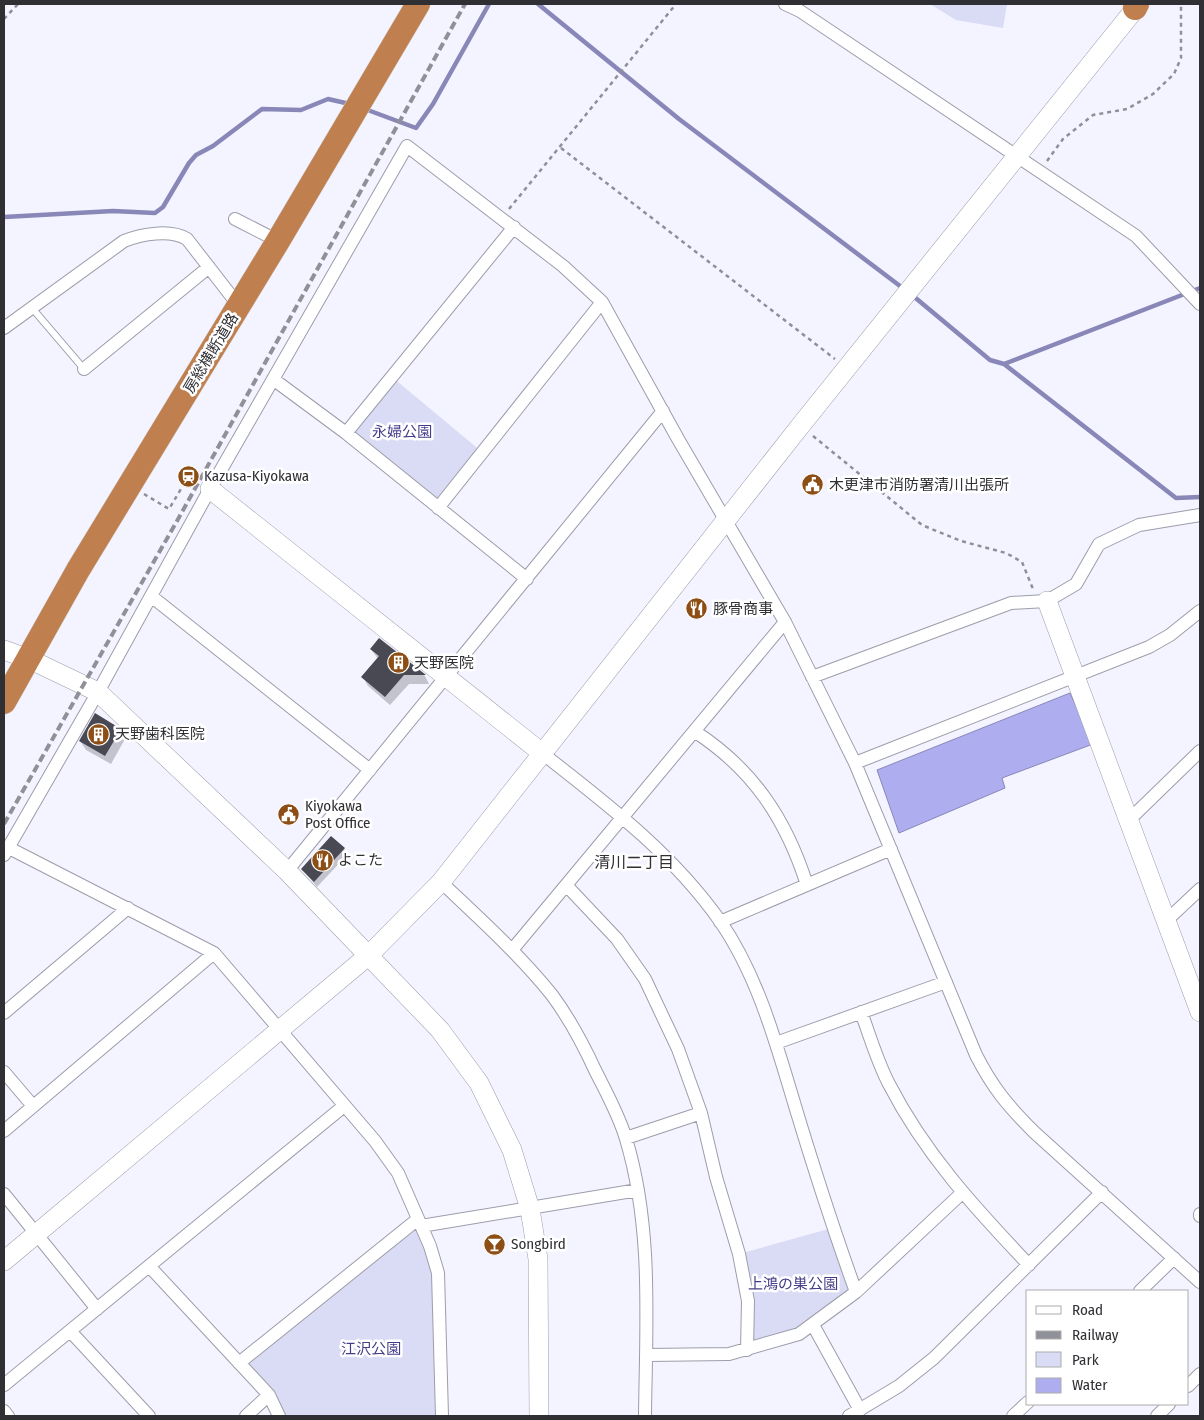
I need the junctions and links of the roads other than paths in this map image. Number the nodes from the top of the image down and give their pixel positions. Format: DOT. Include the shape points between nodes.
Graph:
graph roads {
  1 [pos="418,4"];
  2 [pos="785,4"];
  3 [pos="1137,5"];
  4 [pos="1015,156"];
  5 [pos="236,219"];
  6 [pos="514,227"];
  7 [pos="278,241"];
  8 [pos="209,267"];
  9 [pos="602,302"];
  10 [pos="1200,304"];
  11 [pos="239,306"];
  12 [pos="32,308"];
  13 [pos="4,328"];
  14 [pos="84,369"];
  15 [pos="273,379"];
  16 [pos="663,411"];
  17 [pos="346,433"];
  18 [pos="210,489"];
  19 [pos="438,508"];
  20 [pos="1200,515"];
  21 [pos="725,520"];
  22 [pos="527,579"];
  23 [pos="151,596"];
  24 [pos="1042,602"];
  25 [pos="1200,611"];
  26 [pos="785,622"];
  27 [pos="4,650"];
  28 [pos="29,659"];
  29 [pos="1074,675"];
  30 [pos="447,677"];
  31 [pos="812,677"];
  32 [pos="98,692"];
  33 [pos="4,702"];
  34 [pos="694,730"];
  35 [pos="1200,751"];
  36 [pos="542,753"];
  37 [pos="855,763"];
  38 [pos="370,770"];
  39 [pos="623,817"];
  40 [pos="1129,820"];
  41 [pos="891,849"];
  42 [pos="6,851"];
  43 [pos="287,871"];
  44 [pos="441,882"];
  45 [pos="566,885"];
  46 [pos="807,885"];
  47 [pos="1200,889"];
  48 [pos="128,908"];
  49 [pos="720,922"];
  50 [pos="1166,922"];
  51 [pos="512,950"];
  52 [pos="214,954"];
  53 [pos="369,955"];
  54 [pos="946,982"];
  55 [pos="1200,1010"];
  56 [pos="861,1012"];
  57 [pos="4,1013"];
  58 [pos="279,1031"];
  59 [pos="776,1043"];
  60 [pos="4,1072"];
  61 [pos="33,1106"];
  62 [pos="344,1106"];
  63 [pos="701,1113"];
  64 [pos="4,1131"];
  65 [pos="626,1138"];
  66 [pos="638,1190"];
  67 [pos="1102,1192"];
  68 [pos="962,1193"];
  69 [pos="4,1194"];
  70 [pos="530,1209"];
  71 [pos="420,1223"];
  72 [pos="36,1234"];
  73 [pos="1174,1258"];
  74 [pos="4,1261"];
  75 [pos="1029,1265"];
  76 [pos="150,1266"];
  77 [pos="1200,1282"];
  78 [pos="1141,1290"];
  79 [pos="856,1292"];
  80 [pos="97,1309"];
  81 [pos="813,1325"];
  82 [pos="70,1331"];
  83 [pos="747,1350"];
  84 [pos="646,1355"];
  85 [pos="239,1363"];
  86 [pos="1200,1374"];
  87 [pos="4,1385"];
  88 [pos="1189,1385"];
  89 [pos="269,1395"];
  90 [pos="1026,1404"];
  91 [pos="1169,1405"];
  92 [pos="4,1411"];
  93 [pos="854,1413"];
  94 [pos="8,1416"];
  95 [pos="149,1416"];
  96 [pos="246,1416"];
  97 [pos="279,1416"];
  98 [pos="442,1416"];
  99 [pos="539,1416"];
  100 [pos="644,1416"];
  101 [pos="1013,1416"];
  102 [pos="1156,1416"];
  1 -- 7 [label="highway, 房総横断道路"];
  2 -- 4 [label="street"];
  3 -- 4 [label="street"];
  4 -- 10 [label="street" via="1136,236"];
  4 -- 21 [label="street"];
  5 -- 7 [label="street"];
  6 -- 9 [label="street"];
  6 -- 15 [label="street" via="407,146"];
  6 -- 17 [label="street"];
  7 -- 11 [label="highway, 房総横断道路"];
  8 -- 11 [label="street"];
  8 -- 12 [label="street" via="188,240 179,235 139,236 124,241"];
  8 -- 14 [label="street"];
  9 -- 16 [label="street"];
  9 -- 19 [label="street"];
  11 -- 28 [label="highway, 房総横断道路" via="78,570"];
  12 -- 13 [label="street"];
  12 -- 14 [label="lane"];
  15 -- 17 [label="street"];
  15 -- 18 [label="street"];
  16 -- 21 [label="street"];
  16 -- 22 [label="street"];
  17 -- 19 [label="street"];
  18 -- 23 [label="street"];
  18 -- 30 [label="street"];
  19 -- 22 [label="street"];
  20 -- 24 [label="street" via="1140,525 1099,544 1076,584"];
  21 -- 26 [label="street"];
  21 -- 36 [label="street"];
  22 -- 30 [label="street"];
  23 -- 32 [label="street"];
  23 -- 38 [label="street"];
  24 -- 29 [label="street"];
  24 -- 31 [label="street" via="1011,603"];
  25 -- 29 [label="street" via="1149,647"];
  26 -- 31 [label="street"];
  26 -- 34 [label="street"];
  27 -- 28 [label="street"];
  28 -- 32 [label="street"];
  28 -- 33 [label="highway, 房総横断道路"];
  29 -- 37 [label="street"];
  29 -- 40 [label="street"];
  30 -- 36 [label="street"];
  30 -- 38 [label="street"];
  31 -- 37 [label="street"];
  32 -- 42 [label="street"];
  32 -- 43 [label="street"];
  34 -- 39 [label="street"];
  34 -- 46 [label="street" via="738,764 757,787 784,826"];
  35 -- 40 [label="street"];
  36 -- 39 [label="street"];
  36 -- 44 [label="street"];
  37 -- 41 [label="street"];
  38 -- 43 [label="street"];
  39 -- 45 [label="street"];
  39 -- 49 [label="street" via="674,865"];
  40 -- 50 [label="street"];
  41 -- 46 [label="street"];
  41 -- 54 [label="street"];
  42 -- 48 [label="street"];
  43 -- 53 [label="street"];
  44 -- 51 [label="street"];
  44 -- 53 [label="street"];
  45 -- 51 [label="street"];
  45 -- 63 [label="street" via="617,939 645,979 678,1049"];
  46 -- 49 [label="street"];
  47 -- 50 [label="street"];
  48 -- 52 [label="street"];
  48 -- 57 [label="street"];
  49 -- 59 [label="street" via="756,991"];
  50 -- 55 [label="street"];
  51 -- 65 [label="street" via="552,996 580,1040"];
  52 -- 58 [label="street"];
  52 -- 61 [label="street"];
  53 -- 58 [label="street"];
  53 -- 70 [label="street" via="440,1030 479,1083 512,1150"];
  54 -- 56 [label="street"];
  54 -- 67 [label="street" via="976,1055 1007,1106"];
  56 -- 59 [label="street"];
  56 -- 68 [label="street" via="888,1082 906,1116 930,1154"];
  58 -- 62 [label="street"];
  58 -- 72 [label="street"];
  59 -- 79 [label="street" via="832,1228"];
  60 -- 61 [label="street"];
  61 -- 64 [label="street"];
  62 -- 71 [label="street" via="398,1173"];
  62 -- 76 [label="street"];
  63 -- 65 [label="street"];
  63 -- 83 [label="street" via="745,1282"];
  65 -- 66 [label="street"];
  66 -- 70 [label="street"];
  66 -- 84 [label="street" via="646,1274"];
  67 -- 73 [label="street"];
  67 -- 75 [label="street"];
  68 -- 75 [label="street"];
  68 -- 79 [label="street"];
  69 -- 72 [label="street"];
  70 -- 71 [label="street"];
  70 -- 99 [label="street" via="538,1259"];
  71 -- 85 [label="street"];
  71 -- 98 [label="street" via="438,1273"];
  72 -- 74 [label="street"];
  72 -- 80 [label="street"];
  73 -- 77 [label="street"];
  73 -- 78 [label="street"];
  75 -- 93 [label="street" via="934,1358 899,1386"];
  76 -- 80 [label="street"];
  76 -- 85 [label="street"];
  79 -- 81 [label="street"];
  80 -- 82 [label="street"];
  81 -- 83 [label="street" via="800,1334"];
  81 -- 93 [label="street"];
  82 -- 87 [label="street"];
  82 -- 95 [label="street"];
  83 -- 84 [label="street" via="729,1354"];
  84 -- 100 [label="street"];
  85 -- 89 [label="street"];
  86 -- 88 [label="street"];
  89 -- 96 [label="street"];
  89 -- 97 [label="street"];
  90 -- 101 [label="street"];
  91 -- 102 [label="street"];
  92 -- 94 [label="street"];
}
